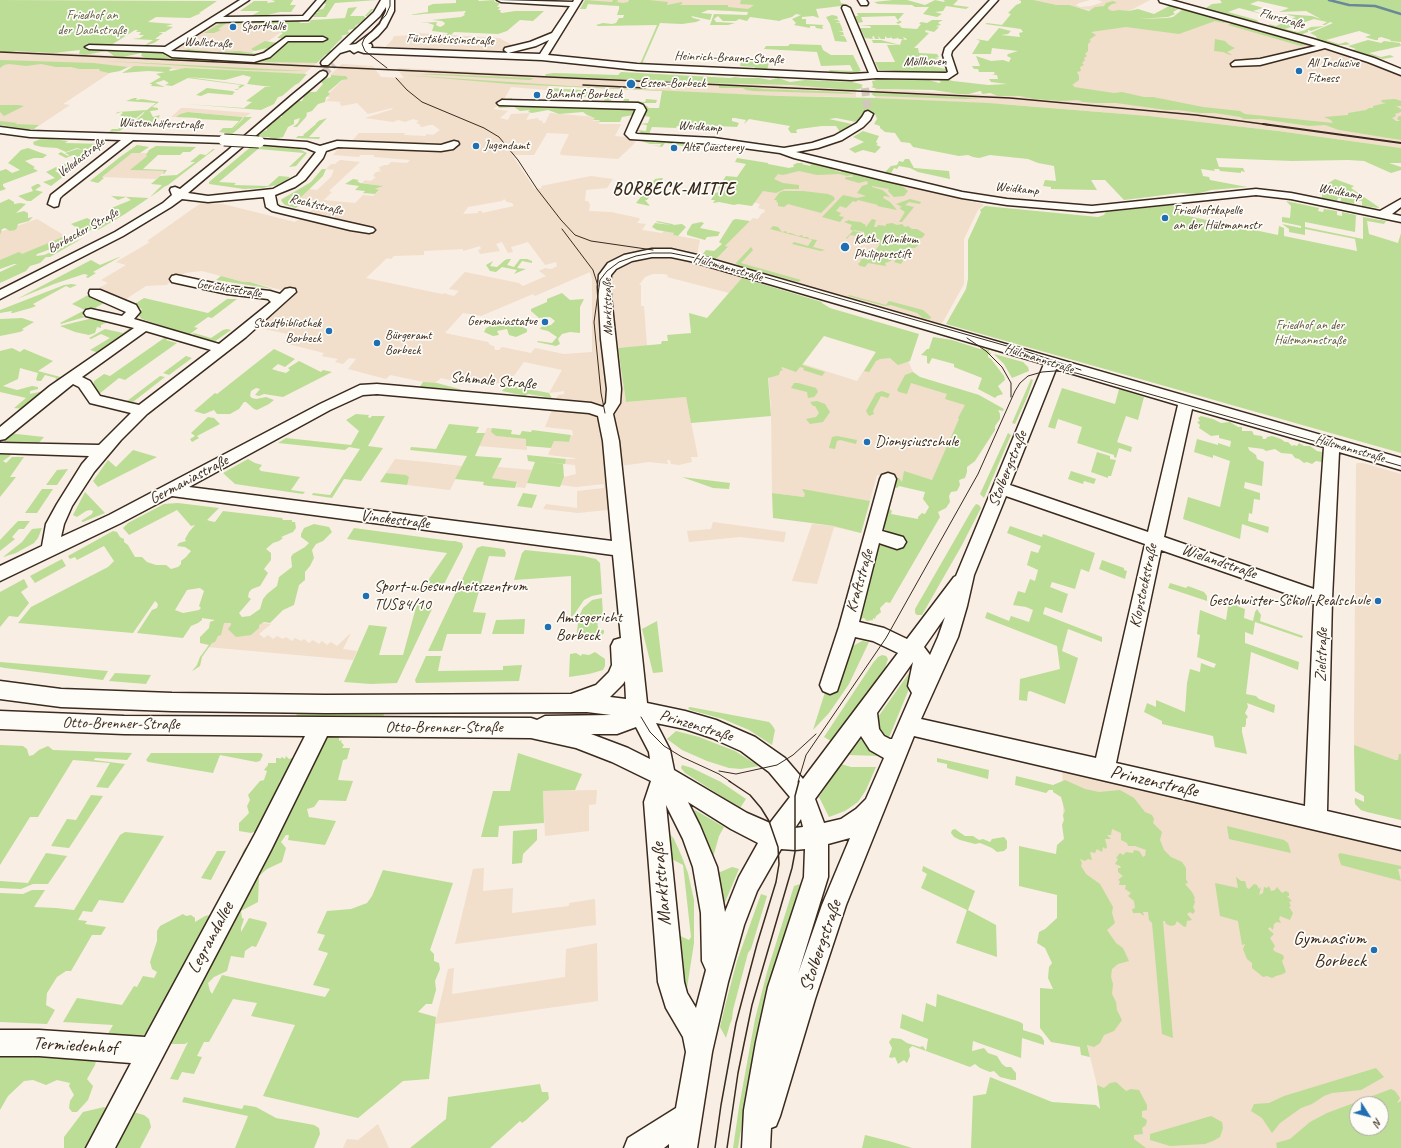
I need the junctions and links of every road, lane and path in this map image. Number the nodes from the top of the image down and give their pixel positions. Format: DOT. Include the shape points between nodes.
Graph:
graph roads {
  1 [pos="245,0"];
  2 [pos="321,0"];
  3 [pos="385,0"];
  4 [pos="390,0"];
  5 [pos="501,0"];
  6 [pos="994,0"];
  7 [pos="1163,0"];
  8 [pos="577,2"];
  9 [pos="846,8"];
  10 [pos="371,19"];
  11 [pos="214,20"];
  12 [pos="323,39"];
  13 [pos="379,39"];
  14 [pos="554,39"];
  15 [pos="1325,46"];
  16 [pos="89,47"];
  17 [pos="358,47"];
  18 [pos="432,49"];
  19 [pos="167,50"];
  20 [pos="500,51"];
  21 [pos="336,52"];
  22 [pos="540,55"];
  23 [pos="575,58"];
  24 [pos="593,62"];
  25 [pos="325,63"];
  26 [pos="334,64"];
  27 [pos="1235,64"];
  28 [pos="1401,72"];
  29 [pos="318,74"];
  30 [pos="874,75"];
  31 [pos="863,76"];
  32 [pos="865,88"];
  33 [pos="502,103"];
  34 [pos="868,114"];
  35 [pos="0,130"];
  36 [pos="131,137"];
  37 [pos="454,144"];
  38 [pos="320,149"];
  39 [pos="782,150"];
  40 [pos="183,193"];
  41 [pos="268,193"];
  42 [pos="1401,202"];
  43 [pos="54,204"];
  44 [pos="1382,214"];
  45 [pos="1401,219"];
  46 [pos="369,230"];
  47 [pos="676,254"];
  48 [pos="176,279"];
  49 [pos="0,291"];
  50 [pos="290,292"];
  51 [pos="95,293"];
  52 [pos="0,295"];
  53 [pos="277,302"];
  54 [pos="90,313"];
  55 [pos="125,321"];
  56 [pos="145,326"];
  57 [pos="221,349"];
  58 [pos="1052,362"];
  59 [pos="71,377"];
  60 [pos="377,389"];
  61 [pos="1186,402"];
  62 [pos="142,410"];
  63 [pos="605,413"];
  64 [pos="0,434"];
  65 [pos="1332,444"];
  66 [pos="0,448"];
  67 [pos="102,451"];
  68 [pos="1401,464"];
  69 [pos="888,479"];
  70 [pos="1000,488"];
  71 [pos="170,490"];
  72 [pos="873,535"];
  73 [pos="1154,540"];
  74 [pos="897,542"];
  75 [pos="621,548"];
  76 [pos="50,550"];
  77 [pos="0,574"];
  78 [pos="966,575"];
  79 [pos="626,594"];
  80 [pos="1323,599"];
  81 [pos="848,627"];
  82 [pos="912,649"];
  83 [pos="830,685"];
  84 [pos="0,690"];
  85 [pos="564,702"];
  86 [pos="867,711"];
  87 [pos="640,713"];
  88 [pos="911,718"];
  89 [pos="0,720"];
  90 [pos="521,727"];
  91 [pos="320,728"];
  92 [pos="898,749"];
  93 [pos="1104,770"];
  94 [pos="664,776"];
  95 [pos="803,797"];
  96 [pos="874,807"];
  97 [pos="1316,818"];
  98 [pos="775,836"];
  99 [pos="816,837"];
  100 [pos="1401,839"];
  101 [pos="715,982"];
  102 [pos="0,1043"];
  103 [pos="150,1051"];
  104 [pos="699,1052"];
  105 [pos="688,1116"];
  106 [pos="100,1148"];
  107 [pos="638,1148"];
  108 [pos="683,1148"];
  109 [pos="757,1148"];
  1 -- 11 [label="street"];
  2 -- 11 [label="street" via="305,18"];
  3 -- 10 [label="street"];
  4 -- 13 [label="street" via="390,9"];
  5 -- 8 [label="street"];
  6 -- 30 [label="street, Möllhoven" via="948,50 952,75"];
  7 -- 15 [label="street, Flurstraße"];
  8 -- 14 [label="street"];
  9 -- 30 [label="street"];
  10 -- 17 [label="street" via="355,38"];
  10 -- 21 [label="street"];
  11 -- 19 [label="street"];
  12 -- 19 [label="street, Wallstraße" via="286,40 267,55 256,58 172,54"];
  13 -- 17 [label="street"];
  13 -- 18 [label="street"];
  14 -- 20 [label="street, Fürstäbtissinstraße"];
  14 -- 22 [label="street"];
  14 -- 23 [label="street, Heinrich-Brauns-Straße" via="561,52"];
  15 -- 27 [label="street, Flurstraße" via="1260,62"];
  15 -- 28 [label="street, Flurstraße"];
  16 -- 19 [label="street, Wallstraße"];
  17 -- 18 [label="street, Fürstäbtissinstraße"];
  17 -- 21 [label="street, Fürstäbtissinstraße"];
  17 -- 22 [label="street, Fürstäbtissinstraße" via="364,50"];
  17 -- 26 [label="street"];
  18 -- 20 [label="street, Fürstäbtissinstraße"];
  20 -- 22 [label="street, Fürstäbtissinstraße"];
  21 -- 25 [label="street"];
  22 -- 23 [label="street, Heinrich-Brauns-Straße"];
  22 -- 24 [label="street, Heinrich-Brauns-Straße"];
  23 -- 24 [label="street, Heinrich-Brauns-Straße"];
  24 -- 31 [label="street, Heinrich-Brauns-Straße" via="637,68"];
  29 -- 40 [label="street, Borbecker Straße" via="238,141"];
  30 -- 31 [label="street, Möllhoven"];
  31 -- 32 [label="street"];
  33 -- 39 [label="street, Weidkamp" via="639,106 641,110 630,134 636,139 714,142"];
  34 -- 39 [label="street" via="860,125 838,138 814,146"];
  35 -- 36 [label="street, Wüstenhöferstraße"];
  36 -- 38 [label="street, Wüstenhöferstraße, bridge" via="307,145"];
  36 -- 43 [label="street, Veledastraße" via="59,192"];
  37 -- 38 [label="street, Wüstenhöferstraße" via="443,148 337,144"];
  38 -- 41 [label="street" via="319,156 297,181 282,190"];
  39 -- 44 [label="street, Weidkamp" via="883,177 967,196 1013,203 1092,209 1256,192 1291,196"];
  40 -- 41 [label="street" via="218,198"];
  40 -- 49 [label="street, Borbecker Straße"];
  40 -- 52 [label="street, Borbecker Straße" via="119,234"];
  41 -- 46 [label="street, Rechtstraße" via="272,208"];
  42 -- 44 [label="street"];
  44 -- 45 [label="street, Weidkamp"];
  47 -- 58 [label="street, Hülsmannstraße"];
  47 -- 63 [label="street, Marktstraße" via="636,256 616,264 606,273 605,290 614,388 613,403"];
  48 -- 53 [label="street, Gerichtsstraße" via="227,290 273,296"];
  50 -- 53 [label="street, Gerichtsstraße"];
  51 -- 55 [label="street" via="131,308 133,312"];
  53 -- 57 [label="street, Gerichtsstraße"];
  54 -- 55 [label="street"];
  55 -- 56 [label="street"];
  56 -- 57 [label="street"];
  56 -- 59 [label="street"];
  57 -- 62 [label="street, Gerichtsstraße"];
  58 -- 61 [label="street, Hülsmannstraße"];
  58 -- 70 [label="street, Stolbergstraße"];
  59 -- 62 [label="street" via="85,384 95,400"];
  59 -- 64 [label="street"];
  60 -- 63 [label="street, Schmale Straße" via="591,408"];
  60 -- 71 [label="street, Germaniastraße" via="364,389 352,393"];
  61 -- 65 [label="street, Hülsmannstraße"];
  61 -- 73 [label="street, Klopstockstraße"];
  62 -- 67 [label="street, Gerichtsstraße"];
  63 -- 75 [label="street" via="611,441"];
  65 -- 68 [label="street, Hülsmannstraße"];
  65 -- 80 [label="street, Zielstraße"];
  66 -- 67 [label="street"];
  67 -- 76 [label="street, Gerichtsstraße" via="64,504 55,524"];
  69 -- 72 [label="street, Kraftstraße"];
  70 -- 73 [label="street, Wielandstraße"];
  70 -- 78 [label="street, Stolbergstraße"];
  71 -- 75 [label="street, Vinckestraße"];
  71 -- 76 [label="street, Germaniastraße"];
  72 -- 74 [label="street, Kraftstraße"];
  72 -- 81 [label="street, Kraftstraße"];
  73 -- 80 [label="street, Wielandstraße"];
  73 -- 93 [label="street, Klopstockstraße"];
  75 -- 79 [label="street"];
  76 -- 77 [label="street, Germaniastraße"];
  78 -- 82 [label="street, Stolbergstraße"];
  78 -- 88 [label="street, Stolbergstraße" via="948,637"];
  79 -- 85 [label="street" via="619,616 622,660 619,675 608,687 596,694"];
  79 -- 87 [label="street" via="635,688"];
  80 -- 97 [label="street, Zielstraße"];
  81 -- 82 [label="street, Kraftstraße" via="877,634"];
  81 -- 83 [label="street, Kraftstraße"];
  82 -- 86 [label="street, Stolbergstraße"];
  82 -- 88 [label="street" via="921,656 923,662"];
  84 -- 85 [label="street, Otto-Brenner-Straße" via="61,698 172,702"];
  85 -- 87 [label="street, Otto-Brenner-Straße" via="587,703"];
  86 -- 92 [label="street" via="868,727 877,743 887,749"];
  86 -- 95 [label="street, Stolbergstraße"];
  87 -- 90 [label="street" via="617,725 567,724"];
  87 -- 94 [label="street, Marktstraße" via="659,750"];
  87 -- 95 [label="street, Prinzenstraße" via="724,732 774,762"];
  88 -- 92 [label="street, Stolbergstraße"];
  88 -- 93 [label="street, Prinzenstraße"];
  89 -- 91 [label="street, Otto-Brenner-Straße"];
  90 -- 91 [label="street, Otto-Brenner-Straße"];
  90 -- 94 [label="street, Otto-Brenner-Straße" via="561,734 591,743"];
  91 -- 103 [label="street, Legrandallee" via="263,842"];
  92 -- 96 [label="street, Stolbergstraße"];
  93 -- 97 [label="street, Prinzenstraße"];
  94 -- 98 [label="street" via="739,822"];
  94 -- 101 [label="street" via="705,867 713,913"];
  94 -- 104 [label="street, Marktstraße" via="655,802 671,982 675,999 696,1035"];
  95 -- 98 [label="street, Stolbergstraße"];
  95 -- 99 [label="street, Stolbergstraße"];
  96 -- 99 [label="street" via="848,828"];
  96 -- 109 [label="street, Stolbergstraße" via="822,938"];
  97 -- 100 [label="street, Prinzenstraße"];
  98 -- 99 [label="street" via="795,839"];
  98 -- 101 [label="street, Stolbergstraße" via="743,894"];
  99 -- 109 [label="street, Stolbergstraße" via="816,877 781,987 764,1070 758,1110"];
  101 -- 104 [label="street, Stolbergstraße"];
  102 -- 103 [label="street, Termiedenhof" via="39,1043"];
  103 -- 106 [label="street, Legrandallee"];
  104 -- 105 [label="street, Stolbergstraße"];
  105 -- 107 [label="street"];
  105 -- 108 [label="street, Stolbergstraße"];
}
